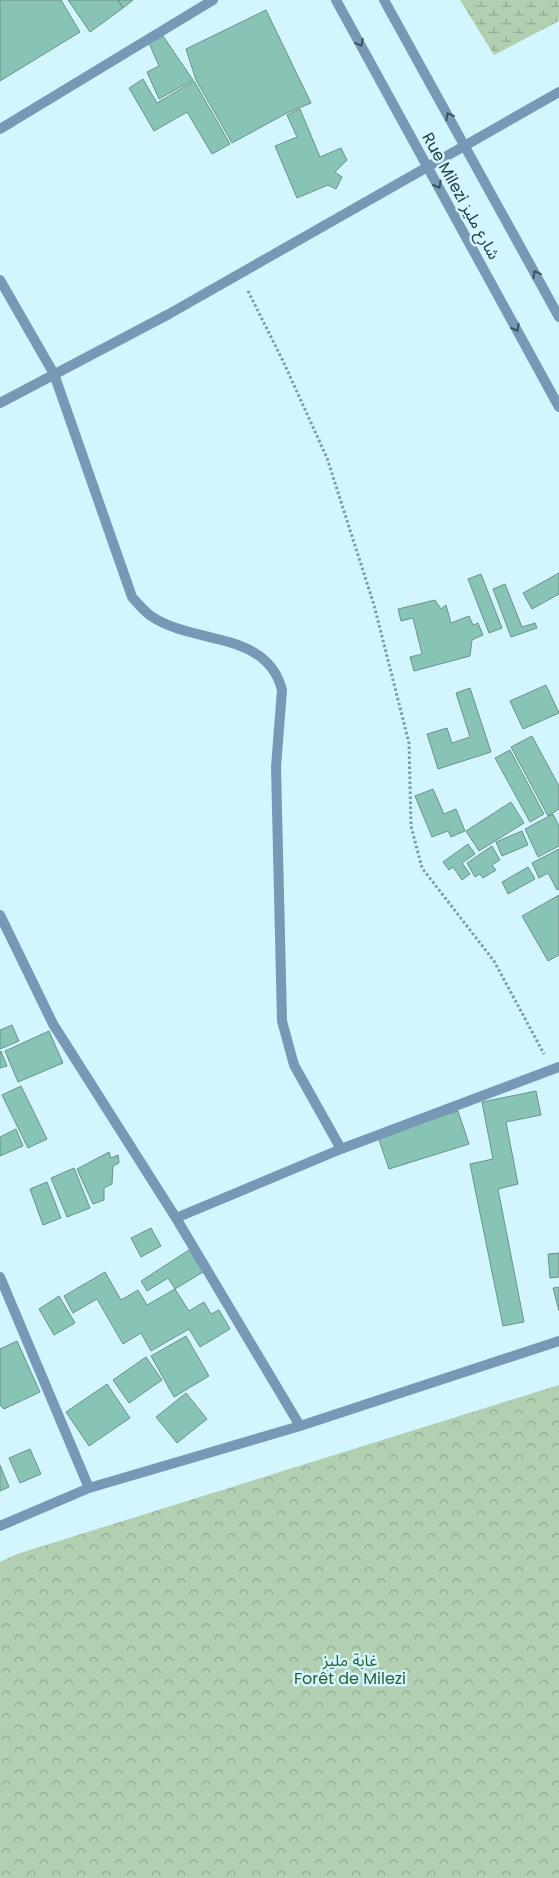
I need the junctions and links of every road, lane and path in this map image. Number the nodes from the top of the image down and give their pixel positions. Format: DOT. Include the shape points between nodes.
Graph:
graph roads {
  1 [pos="213,0"];
  2 [pos="336,0"];
  3 [pos="384,0"];
  4 [pos="559,92"];
  5 [pos="0,129"];
  6 [pos="465,145"];
  7 [pos="428,168"];
  8 [pos="238,272"];
  9 [pos="0,280"];
  10 [pos="559,317"];
  11 [pos="54,374"];
  12 [pos="0,403"];
  13 [pos="559,407"];
  14 [pos="0,916"];
  15 [pos="556,1069"];
  16 [pos="341,1149"];
  17 [pos="176,1218"];
  18 [pos="0,1277"];
  19 [pos="559,1341"];
  20 [pos="300,1426"];
  21 [pos="89,1488"];
  22 [pos="0,1526"];
  1 -- 5 [label="street"];
  2 -- 7 [label="street, Rue Milezi شارع مليز, one-way"];
  6 -- 3 [label="street, Rue Milezi شارع مليز, one-way"];
  4 -- 6 [label="street"];
  6 -- 7 [label="street"];
  10 -- 6 [label="street, Rue Milezi شارع مليز, one-way"];
  7 -- 8 [label="street"];
  7 -- 13 [label="street, Rue Milezi شارع مليز, one-way"];
  8 -- 11 [label="street" via="169,314"];
  8 -- 15 [label="path" via="283,360 327,458 374,605 409,743 411,826 422,868 494,961"];
  9 -- 11 [label="street"];
  11 -- 12 [label="street"];
  11 -- 16 [label="street" via="132,597 153,618 243,645 266,660 280,679 282,698 276,767 276,817 282,1021 294,1065"];
  14 -- 17 [label="street" via="53,1024"];
  15 -- 16 [label="street"];
  16 -- 17 [label="street"];
  17 -- 20 [label="street"];
  18 -- 21 [label="street"];
  19 -- 20 [label="street"];
  20 -- 21 [label="street"];
  21 -- 22 [label="street"];
}
